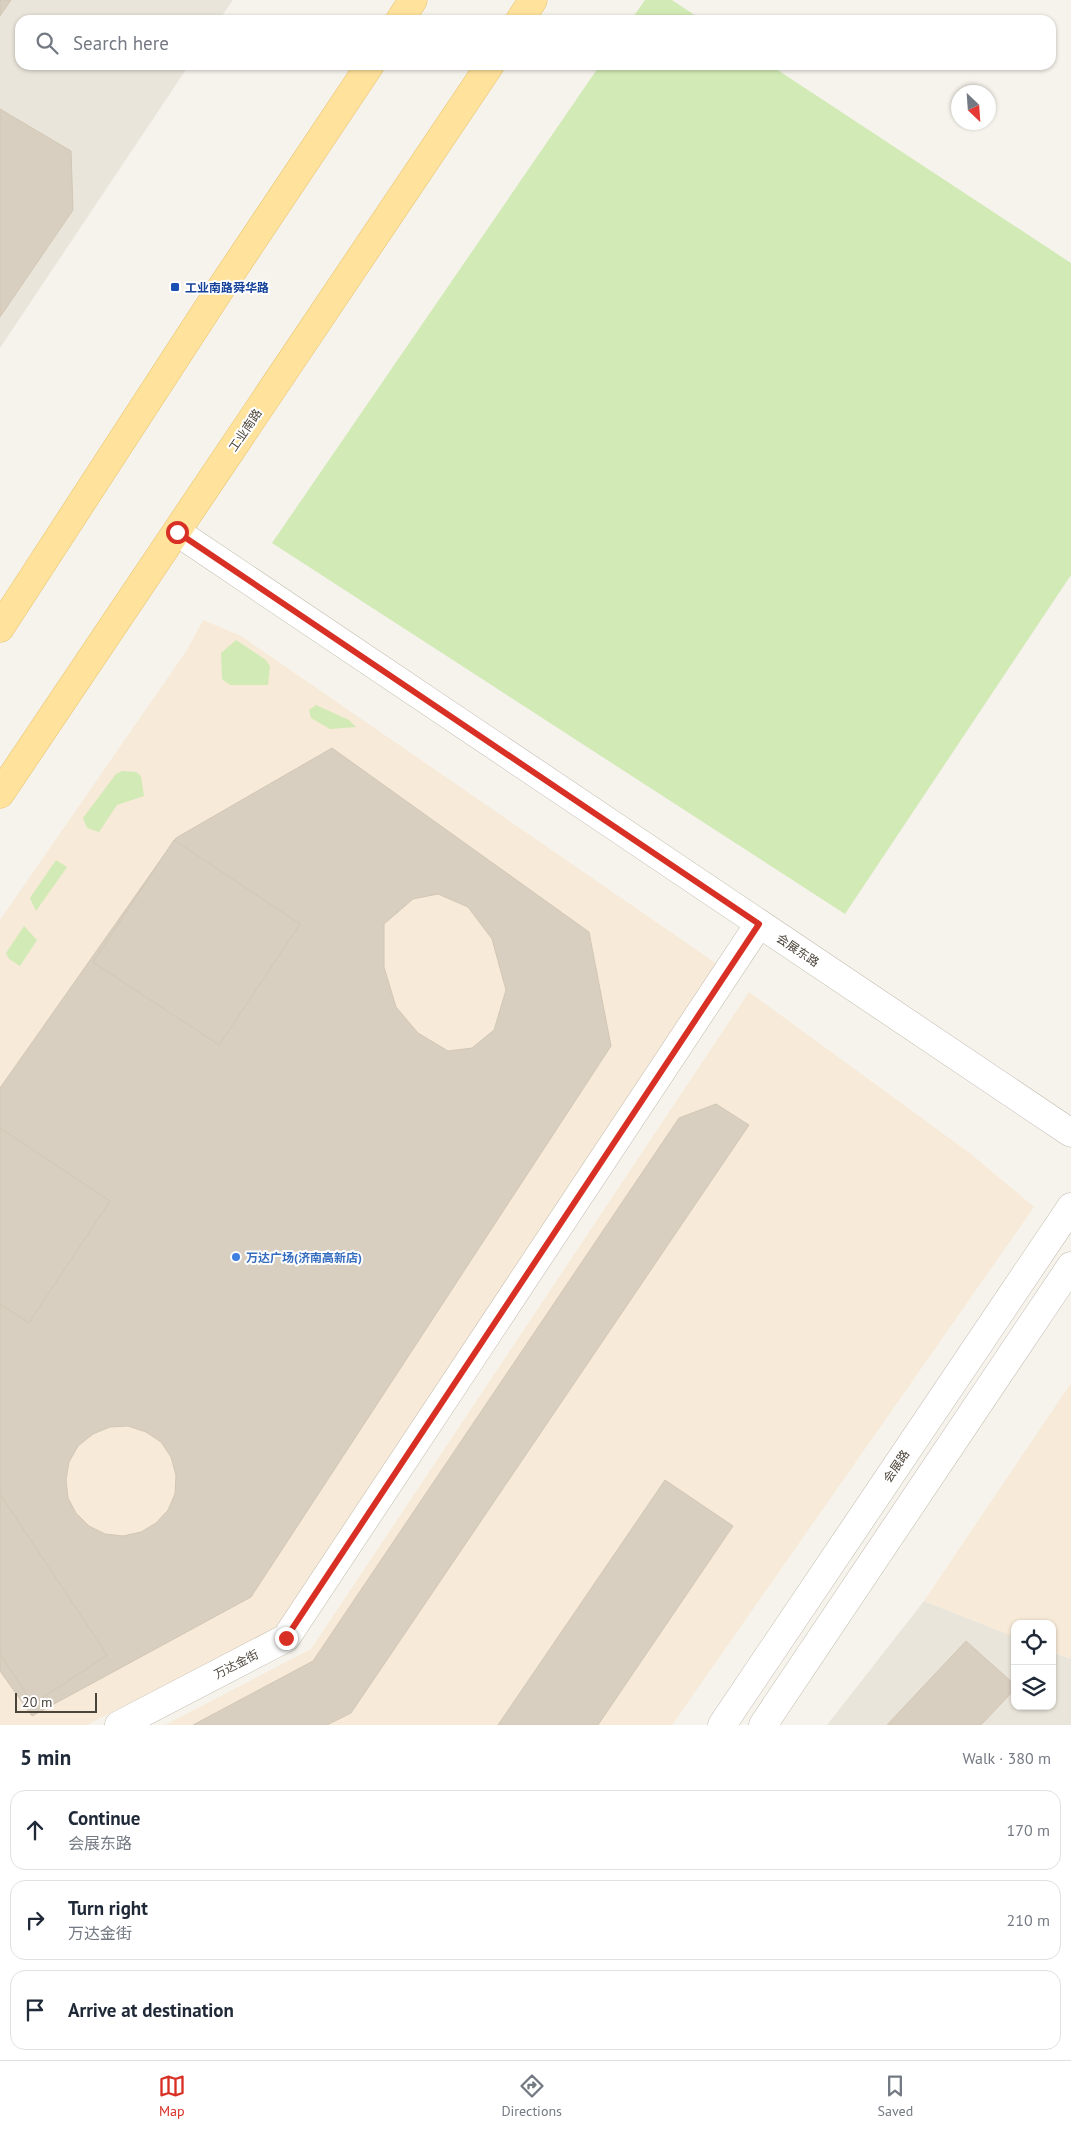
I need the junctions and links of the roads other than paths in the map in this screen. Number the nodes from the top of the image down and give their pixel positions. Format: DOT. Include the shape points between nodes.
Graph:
graph roads {
  1 [pos="413,0"];
  2 [pos="534,0"];
  3 [pos="403,15"];
  4 [pos="524,15"];
  5 [pos="367,70"];
  6 [pos="487,70"];
  7 [pos="177,532"];
  8 [pos="0,628"];
  9 [pos="0,794"];
  10 [pos="759,924"];
  11 [pos="1071,1133"];
  12 [pos="1071,1207"];
  13 [pos="1071,1266"];
  14 [pos="119,1725"];
  15 [pos="722,1725"];
  16 [pos="762,1725"];
  1 -- 3 [label="main road"];
  2 -- 4 [label="main road"];
  5 -- 8 [label="main road"];
  6 -- 7 [label="main road, 工业南路"];
  7 -- 9 [label="main road, 工业南路"];
  7 -- 10 [label="street, 会展东路"];
  10 -- 11 [label="street, 会展东路"];
  10 -- 14 [label="street, 万达金街" via="286,1638"];
  12 -- 15 [label="street, 会展路"];
  13 -- 16 [label="street"];
}
